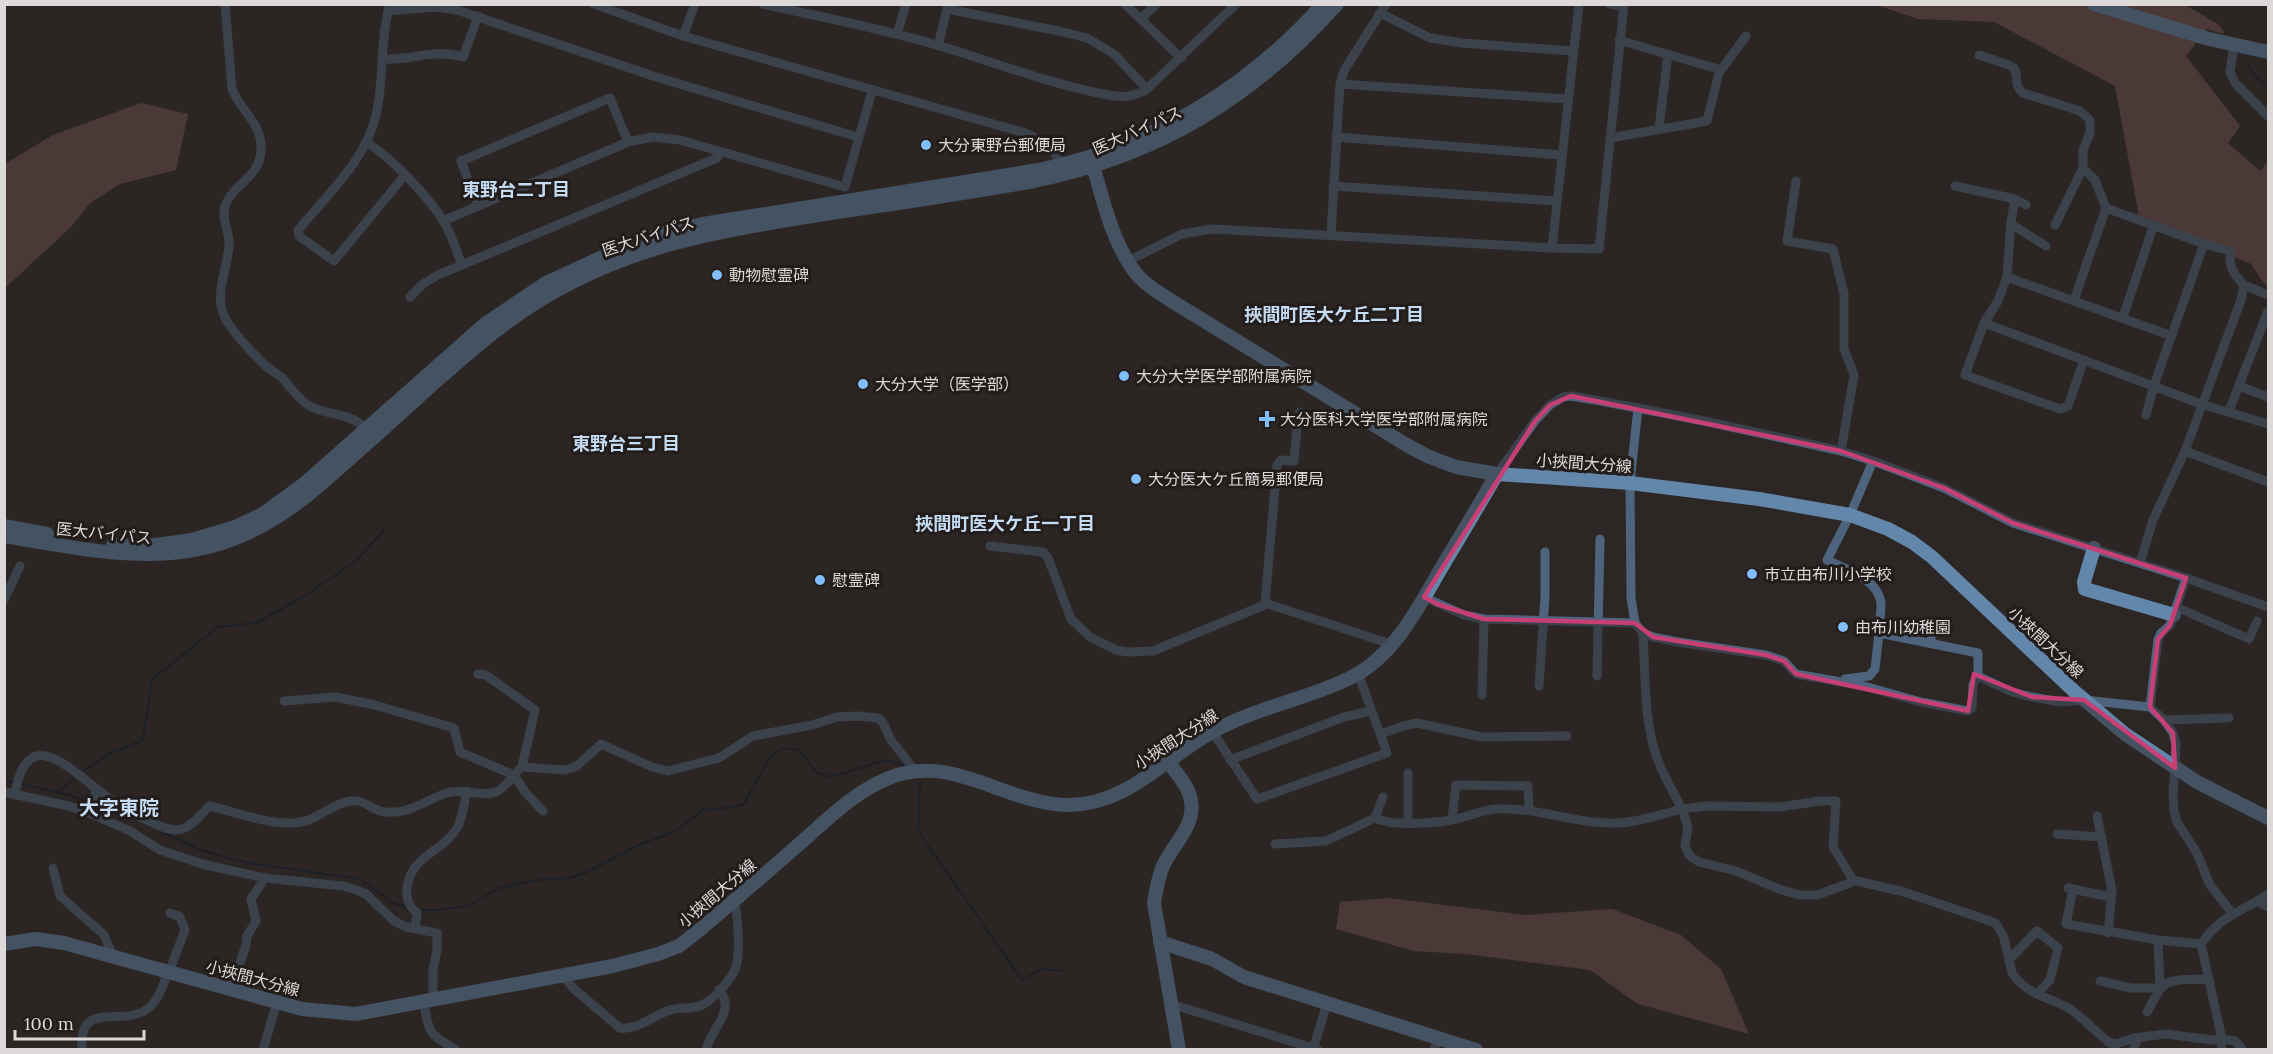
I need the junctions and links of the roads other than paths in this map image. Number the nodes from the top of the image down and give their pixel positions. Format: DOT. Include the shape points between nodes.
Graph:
graph roads {
  1 [pos="225,4"];
  2 [pos="594,4"];
  3 [pos="695,4"];
  4 [pos="763,4"];
  5 [pos="906,4"];
  6 [pos="1125,4"];
  7 [pos="1156,4"];
  8 [pos="1236,4"];
  9 [pos="1323,4"];
  10 [pos="1337,4"];
  11 [pos="1386,4"];
  12 [pos="1579,4"];
  13 [pos="1610,4"];
  14 [pos="2094,4"];
  15 [pos="1624,5"];
  16 [pos="948,7"];
  17 [pos="389,8"];
  18 [pos="1380,13"];
  19 [pos="478,16"];
  20 [pos="1141,20"];
  21 [pos="897,34"];
  22 [pos="683,36"];
  23 [pos="1746,36"];
  24 [pos="1619,39"];
  25 [pos="2234,45"];
  26 [pos="938,46"];
  27 [pos="1572,51"];
  28 [pos="2268,52"];
  29 [pos="1668,54"];
  30 [pos="1979,55"];
  31 [pos="1181,58"];
  32 [pos="382,59"];
  33 [pos="1721,70"];
  34 [pos="1340,84"];
  35 [pos="1148,89"];
  36 [pos="872,91"];
  37 [pos="1567,99"];
  38 [pos="2268,116"];
  39 [pos="1659,128"];
  40 [pos="858,137"];
  41 [pos="1336,137"];
  42 [pos="1610,138"];
  43 [pos="366,141"];
  44 [pos="628,142"];
  45 [pos="720,152"];
  46 [pos="1561,155"];
  47 [pos="1092,162"];
  48 [pos="1060,165"];
  49 [pos="2083,168"];
  50 [pos="405,175"];
  51 [pos="1796,181"];
  52 [pos="1334,186"];
  53 [pos="1955,186"];
  54 [pos="2015,199"];
  55 [pos="1556,201"];
  56 [pos="2026,205"];
  57 [pos="478,206"];
  58 [pos="2106,208"];
  59 [pos="443,221"];
  60 [pos="2011,224"];
  61 [pos="2055,225"];
  62 [pos="2153,227"];
  63 [pos="1331,234"];
  64 [pos="2204,244"];
  65 [pos="2046,246"];
  66 [pos="1552,248"];
  67 [pos="1128,261"];
  68 [pos="462,265"];
  69 [pos="2007,277"];
  70 [pos="2244,285"];
  71 [pos="2268,295"];
  72 [pos="410,297"];
  73 [pos="2074,300"];
  74 [pos="2268,310"];
  75 [pos="2123,317"];
  76 [pos="1984,323"];
  77 [pos="2172,336"];
  78 [pos="2084,360"];
  79 [pos="2154,385"];
  80 [pos="2239,387"];
  81 [pos="2268,397"];
  82 [pos="2201,404"];
  83 [pos="1638,408"];
  84 [pos="2229,411"];
  85 [pos="1300,412"];
  86 [pos="2146,415"];
  87 [pos="2268,424"];
  88 [pos="364,427"];
  89 [pos="1840,451"];
  90 [pos="2185,451"];
  91 [pos="1873,461"];
  92 [pos="1497,474"];
  93 [pos="1630,483"];
  94 [pos="2268,483"];
  95 [pos="1850,515"];
  96 [pos="4,526"];
  97 [pos="4,536"];
  98 [pos="1600,539"];
  99 [pos="990,546"];
  100 [pos="2094,548"];
  101 [pos="1545,552"];
  102 [pos="2140,563"];
  103 [pos="20,566"];
  104 [pos="2186,578"];
  105 [pos="1424,597"];
  106 [pos="4,600"];
  107 [pos="1265,603"];
  108 [pos="2268,607"];
  109 [pos="2175,611"];
  110 [pos="1484,619"];
  111 [pos="1542,621"];
  112 [pos="2257,621"];
  113 [pos="1597,622"];
  114 [pos="1635,623"];
  115 [pos="1935,624"];
  116 [pos="1643,633"];
  117 [pos="1879,633"];
  118 [pos="1929,642"];
  119 [pos="1391,644"];
  120 [pos="1359,673"];
  121 [pos="478,674"];
  122 [pos="1597,676"];
  123 [pos="1978,678"];
  124 [pos="1837,680"];
  125 [pos="1539,686"];
  126 [pos="1482,695"];
  127 [pos="2084,700"];
  128 [pos="284,701"];
  129 [pos="2151,707"];
  130 [pos="1371,711"];
  131 [pos="2229,718"];
  132 [pos="2164,720"];
  133 [pos="1212,731"];
  134 [pos="1381,734"];
  135 [pos="1567,736"];
  136 [pos="1230,760"];
  137 [pos="1168,762"];
  138 [pos="522,766"];
  139 [pos="2175,768"];
  140 [pos="916,772"];
  141 [pos="1408,773"];
  142 [pos="514,775"];
  143 [pos="467,791"];
  144 [pos="4,792"];
  145 [pos="96,794"];
  146 [pos="15,795"];
  147 [pos="1383,797"];
  148 [pos="1682,809"];
  149 [pos="1529,810"];
  150 [pos="543,811"];
  151 [pos="89,812"];
  152 [pos="2097,816"];
  153 [pos="1375,818"];
  154 [pos="2268,818"];
  155 [pos="1452,819"];
  156 [pos="1408,822"];
  157 [pos="2056,834"];
  158 [pos="2102,837"];
  159 [pos="1275,844"];
  160 [pos="53,868"];
  161 [pos="265,878"];
  162 [pos="1853,880"];
  163 [pos="2268,894"];
  164 [pos="2111,897"];
  165 [pos="734,900"];
  166 [pos="2257,901"];
  167 [pos="2268,907"];
  168 [pos="170,913"];
  169 [pos="2232,914"];
  170 [pos="415,928"];
  171 [pos="2108,933"];
  172 [pos="2158,940"];
  173 [pos="1160,942"];
  174 [pos="4,944"];
  175 [pos="2201,944"];
  176 [pos="113,956"];
  177 [pos="2009,960"];
  178 [pos="168,972"];
  179 [pos="564,976"];
  180 [pos="2209,979"];
  181 [pos="2100,981"];
  182 [pos="2160,988"];
  183 [pos="231,990"];
  184 [pos="719,990"];
  185 [pos="2037,994"];
  186 [pos="277,1002"];
  187 [pos="428,1002"];
  188 [pos="1328,1003"];
  189 [pos="1171,1004"];
  190 [pos="2147,1012"];
  191 [pos="2138,1038"];
  192 [pos="2222,1039"];
  193 [pos="1436,1044"];
  194 [pos="1315,1049"];
  195 [pos="82,1050"];
  196 [pos="263,1050"];
  197 [pos="456,1050"];
  198 [pos="706,1050"];
  199 [pos="1179,1050"];
  200 [pos="1476,1050"];
  201 [pos="2133,1050"];
  202 [pos="2221,1050"];
  203 [pos="2244,1050"];
  1 -- 88 [label="street" via="232,89 261,143 258,167 225,206 229,247 220,290 222,310 228,324 249,349 280,375 301,400 311,407 349,417"];
  2 -- 22 [label="street"];
  3 -- 22 [label="street"];
  4 -- 21 [label="street"];
  5 -- 21 [label="street"];
  6 -- 20 [label="street"];
  7 -- 20 [label="street"];
  8 -- 31 [label="street"];
  9 -- 47 [label="main road, 医大バイパス" via="1276,52 1220,96"];
  10 -- 47 [label="main road, 医大バイパス" via="1276,66 1231,101 1168,136"];
  11 -- 18 [label="street"];
  12 -- 27 [label="street"];
  13 -- 15 [label="street"];
  14 -- 25 [label="main road"];
  15 -- 24 [label="street"];
  16 -- 26 [label="street"];
  16 -- 35 [label="street" via="1087,38 1114,54"];
  17 -- 19 [label="street" via="436,7"];
  17 -- 32 [label="street"];
  18 -- 27 [label="street" via="1430,39"];
  18 -- 34 [label="street" via="1345,69"];
  19 -- 32 [label="street" via="463,57 447,52"];
  19 -- 40 [label="street" via="656,77"];
  20 -- 31 [label="street"];
  21 -- 26 [label="street"];
  22 -- 36 [label="street"];
  23 -- 33 [label="street"];
  24 -- 29 [label="street"];
  24 -- 42 [label="street"];
  25 -- 28 [label="main road"];
  25 -- 38 [label="street" via="2230,72 2235,83"];
  26 -- 35 [label="street" via="1109,96 1138,95"];
  27 -- 37 [label="street"];
  29 -- 33 [label="street"];
  29 -- 39 [label="street"];
  30 -- 49 [label="street" via="2014,68 2017,88 2023,93 2080,111 2090,120"];
  31 -- 35 [label="street"];
  32 -- 43 [label="street" via="376,112"];
  33 -- 39 [label="street" via="1707,121"];
  34 -- 37 [label="street"];
  34 -- 41 [label="street"];
  36 -- 40 [label="street"];
  36 -- 48 [label="street" via="1041,139"];
  37 -- 46 [label="street"];
  39 -- 42 [label="street"];
  40 -- 45 [label="street" via="845,188"];
  41 -- 46 [label="street"];
  41 -- 52 [label="street"];
  42 -- 66 [label="street" via="1599,249"];
  43 -- 50 [label="street"];
  43 -- 50 [label="street" via="355,161 298,230 299,236 333,261"];
  44 -- 45 [label="street" via="664,137"];
  44 -- 57 [label="street"];
  44 -- 57 [label="street" via="610,98 461,161"];
  45 -- 68 [label="street" via="717,158"];
  46 -- 55 [label="street"];
  47 -- 48 [label="main road, 医大バイパス"];
  47 -- 67 [label="main road"];
  47 -- 97 [label="main road, 医大バイパス" via="1010,186 708,234 602,267 504,324 295,506 266,524 214,546 174,554 132,556"];
  48 -- 96 [label="main road, 医大バイパス" via="703,224 604,255 546,284 485,324 290,496 228,530 172,543 124,546"];
  49 -- 58 [label="street" via="2095,180"];
  49 -- 61 [label="street"];
  50 -- 59 [label="street"];
  51 -- 89 [label="street" via="1787,242 1833,249 1844,294 1844,349 1854,375"];
  52 -- 55 [label="street"];
  52 -- 63 [label="street"];
  53 -- 54 [label="street"];
  54 -- 56 [label="street"];
  54 -- 60 [label="street"];
  55 -- 66 [label="street"];
  57 -- 59 [label="street"];
  58 -- 62 [label="street"];
  58 -- 73 [label="street"];
  59 -- 68 [label="street"];
  60 -- 65 [label="street"];
  60 -- 69 [label="street"];
  62 -- 64 [label="street"];
  62 -- 75 [label="street"];
  63 -- 66 [label="street"];
  63 -- 67 [label="street" via="1204,230 1182,234"];
  64 -- 70 [label="street" via="2230,251 2233,274"];
  64 -- 77 [label="street"];
  67 -- 92 [label="main road" via="1157,292 1405,444 1446,464"];
  68 -- 72 [label="street" via="423,284"];
  69 -- 73 [label="street"];
  69 -- 76 [label="street"];
  70 -- 71 [label="street"];
  70 -- 82 [label="street"];
  73 -- 75 [label="street"];
  74 -- 80 [label="street"];
  75 -- 77 [label="street"];
  76 -- 78 [label="street"];
  76 -- 78 [label="street" via="1965,375 1970,378 2060,409 2068,406"];
  77 -- 79 [label="street"];
  78 -- 79 [label="street"];
  79 -- 82 [label="street"];
  79 -- 86 [label="street"];
  80 -- 81 [label="street"];
  80 -- 84 [label="street"];
  82 -- 84 [label="street"];
  82 -- 90 [label="street"];
  83 -- 89 [label="street"];
  83 -- 92 [label="street" via="1563,397 1535,421"];
  83 -- 93 [label="street"];
  84 -- 87 [label="street"];
  85 -- 107 [label="street" via="1294,461 1281,460 1277,465"];
  89 -- 91 [label="street"];
  90 -- 94 [label="street"];
  90 -- 102 [label="street" via="2153,520"];
  91 -- 95 [label="street"];
  91 -- 100 [label="street" via="1944,488 2013,523"];
  92 -- 93 [label="main road, 小挾間大分線"];
  92 -- 105 [label="main road, 小挾間大分線"];
  93 -- 95 [label="main road, 小挾間大分線"];
  93 -- 114 [label="street" via="1631,598"];
  95 -- 117 [label="street" via="1827,560 1872,583 1881,603"];
  95 -- 127 [label="main road, 小挾間大分線" via="1888,529 1924,550"];
  98 -- 113 [label="street"];
  99 -- 107 [label="street" via="1043,552 1071,619 1090,637 1116,650 1153,651"];
  100 -- 102 [label="street"];
  100 -- 109 [label="main road" via="2085,589"];
  101 -- 111 [label="street"];
  102 -- 104 [label="street"];
  103 -- 106 [label="street"];
  104 -- 108 [label="street"];
  104 -- 109 [label="street"];
  105 -- 110 [label="street" via="1464,615"];
  105 -- 119 [label="main road, 小挾間大分線"];
  107 -- 119 [label="street"];
  109 -- 112 [label="street" via="2249,639"];
  109 -- 129 [label="street" via="2158,639"];
  110 -- 111 [label="street"];
  110 -- 126 [label="street"];
  111 -- 113 [label="street"];
  111 -- 125 [label="street"];
  113 -- 114 [label="street"];
  113 -- 122 [label="street"];
  114 -- 116 [label="street"];
  115 -- 118 [label="street"];
  116 -- 124 [label="street" via="1766,655 1784,661 1796,674"];
  116 -- 148 [label="street" via="1653,745"];
  117 -- 118 [label="street"];
  117 -- 124 [label="street" via="1875,669 1869,676"];
  118 -- 123 [label="street" via="1978,654"];
  119 -- 120 [label="main road, 小挾間大分線"];
  120 -- 130 [label="street"];
  120 -- 133 [label="main road, 小挾間大分線"];
  121 -- 138 [label="street" via="486,675 535,710"];
  123 -- 124 [label="street" via="1968,711"];
  123 -- 127 [label="street" via="2032,698"];
  127 -- 129 [label="street"];
  127 -- 139 [label="main road, 小挾間大分線"];
  128 -- 142 [label="street" via="336,697 445,725 454,728 460,752"];
  129 -- 132 [label="street"];
  130 -- 134 [label="street"];
  130 -- 136 [label="street" via="1344,717"];
  131 -- 132 [label="street"];
  132 -- 139 [label="street" via="2176,744"];
  133 -- 136 [label="street"];
  133 -- 137 [label="main road, 小挾間大分線"];
  134 -- 135 [label="street" via="1417,723 1482,737"];
  134 -- 136 [label="street" via="1387,753 1257,799"];
  137 -- 140 [label="main road, 小挾間大分線" via="1123,792 1082,805 1050,804 939,770"];
  137 -- 173 [label="main road" via="1189,793 1191,809 1188,828 1164,864 1157,883 1154,903"];
  138 -- 140 [label="street" via="565,770 601,744 668,771 719,758 753,736 837,717 864,716 883,723"];
  138 -- 142 [label="street"];
  139 -- 154 [label="main road, 小挾間大分線"];
  139 -- 169 [label="street" via="2177,822 2197,853 2210,885"];
  140 -- 165 [label="main road, 小挾間大分線" via="891,777 859,793"];
  141 -- 156 [label="street"];
  142 -- 143 [label="street" via="494,793"];
  142 -- 150 [label="street"];
  143 -- 145 [label="street" via="450,793 403,812 384,812 352,801 333,806 309,820 292,823 261,820 210,806 183,829 174,830"];
  143 -- 170 [label="street" via="457,829 413,867 407,897 417,913"];
  144 -- 146 [label="street"];
  145 -- 146 [label="street" via="65,765 41,755 33,756 22,766"];
  145 -- 151 [label="street"];
  146 -- 151 [label="street"];
  147 -- 153 [label="street"];
  148 -- 149 [label="street" via="1617,823"];
  148 -- 162 [label="street" via="1688,827 1685,846 1699,862 1800,895 1817,895"];
  148 -- 162 [label="street" via="1779,807 1836,801 1833,847"];
  149 -- 155 [label="street" via="1495,809"];
  149 -- 155 [label="street" via="1528,786 1456,785"];
  151 -- 161 [label="street" via="160,850 215,868"];
  152 -- 158 [label="street"];
  153 -- 156 [label="street" via="1393,824"];
  153 -- 159 [label="street" via="1326,841"];
  155 -- 156 [label="street"];
  157 -- 158 [label="street"];
  158 -- 164 [label="street"];
  160 -- 176 [label="street" via="60,896 105,935"];
  161 -- 170 [label="street" via="356,890 366,894 394,921"];
  161 -- 183 [label="street" via="251,899 256,921 247,936"];
  162 -- 177 [label="street" via="1904,892 1996,923"];
  163 -- 166 [label="street"];
  164 -- 171 [label="street"];
  164 -- 171 [label="street" via="2071,888 2066,924"];
  165 -- 179 [label="main road, 小挾間大分線" via="679,946"];
  165 -- 184 [label="street" via="738,939 735,968"];
  166 -- 167 [label="street"];
  166 -- 169 [label="street"];
  168 -- 178 [label="street" via="180,917 185,930"];
  169 -- 175 [label="street" via="2211,930"];
  170 -- 187 [label="street" via="437,933 438,938"];
  171 -- 172 [label="street"];
  172 -- 175 [label="street"];
  172 -- 182 [label="street"];
  173 -- 188 [label="main road" via="1212,959 1244,977"];
  173 -- 189 [label="main road"];
  174 -- 176 [label="main road, 小挾間大分線" via="36,939"];
  175 -- 180 [label="street"];
  176 -- 178 [label="main road, 小挾間大分線"];
  177 -- 185 [label="street" via="2015,978"];
  177 -- 185 [label="street" via="2037,931 2058,948 2050,980"];
  178 -- 183 [label="main road, 小挾間大分線"];
  178 -- 195 [label="street" via="155,1001 140,1014 102,1016 86,1024"];
  179 -- 184 [label="street" via="613,1023 628,1029 671,1009 706,1003"];
  179 -- 187 [label="main road, 小挾間大分線"];
  180 -- 182 [label="street" via="2176,981"];
  180 -- 192 [label="street"];
  181 -- 182 [label="street" via="2131,988"];
  182 -- 190 [label="street"];
  183 -- 186 [label="main road, 小挾間大分線"];
  184 -- 198 [label="street" via="726,1006"];
  185 -- 191 [label="street" via="2067,1007 2110,1043"];
  186 -- 187 [label="main road, 小挾間大分線" via="302,1009 356,1014"];
  186 -- 196 [label="street"];
  187 -- 197 [label="street" via="428,1028 432,1035"];
  188 -- 193 [label="main road"];
  188 -- 194 [label="street"];
  189 -- 194 [label="street"];
  189 -- 199 [label="main road"];
  191 -- 192 [label="street" via="2155,1034"];
  191 -- 201 [label="street"];
  192 -- 202 [label="street"];
  192 -- 203 [label="street" via="2235,1041"];
  193 -- 200 [label="main road"];
}
